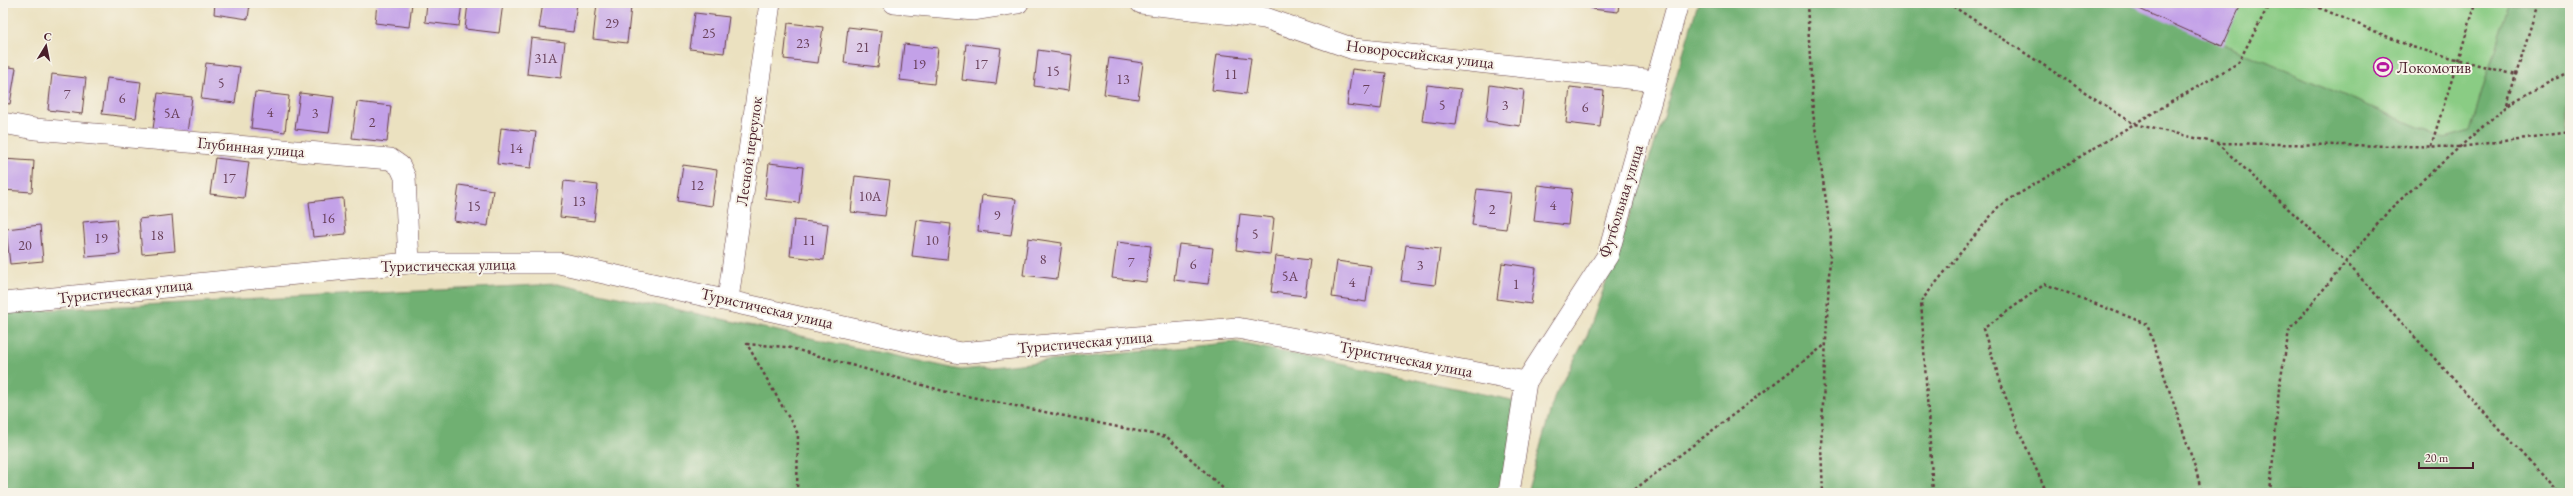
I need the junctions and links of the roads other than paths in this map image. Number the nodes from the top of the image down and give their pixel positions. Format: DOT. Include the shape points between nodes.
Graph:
graph roads {
  1 [pos="770,3"];
  2 [pos="894,3"];
  3 [pos="1018,3"];
  4 [pos="1141,3"];
  5 [pos="1678,3"];
  6 [pos="934,5"];
  7 [pos="1656,80"];
  8 [pos="3,123"];
  9 [pos="409,263"];
  10 [pos="728,299"];
  11 [pos="3,303"];
  12 [pos="1526,382"];
  13 [pos="1509,493"];
  1 -- 10 [label="street, Лесной переулок"];
  2 -- 6 [label="street"];
  3 -- 6 [label="street" via="974,10"];
  4 -- 7 [label="street, Новороссийская улица" via="1266,18 1354,49"];
  5 -- 7 [label="street, Футбольная улица"];
  7 -- 12 [label="street, Футбольная улица" via="1608,255"];
  8 -- 9 [label="street, Глубинная улица" via="35,129 390,159 400,166 405,177"];
  9 -- 10 [label="street, Туристическая улица" via="559,263"];
  9 -- 11 [label="street, Туристическая улица"];
  10 -- 12 [label="street, Туристическая улица" via="960,353 1237,328"];
  12 -- 13 [label="street"];
}
